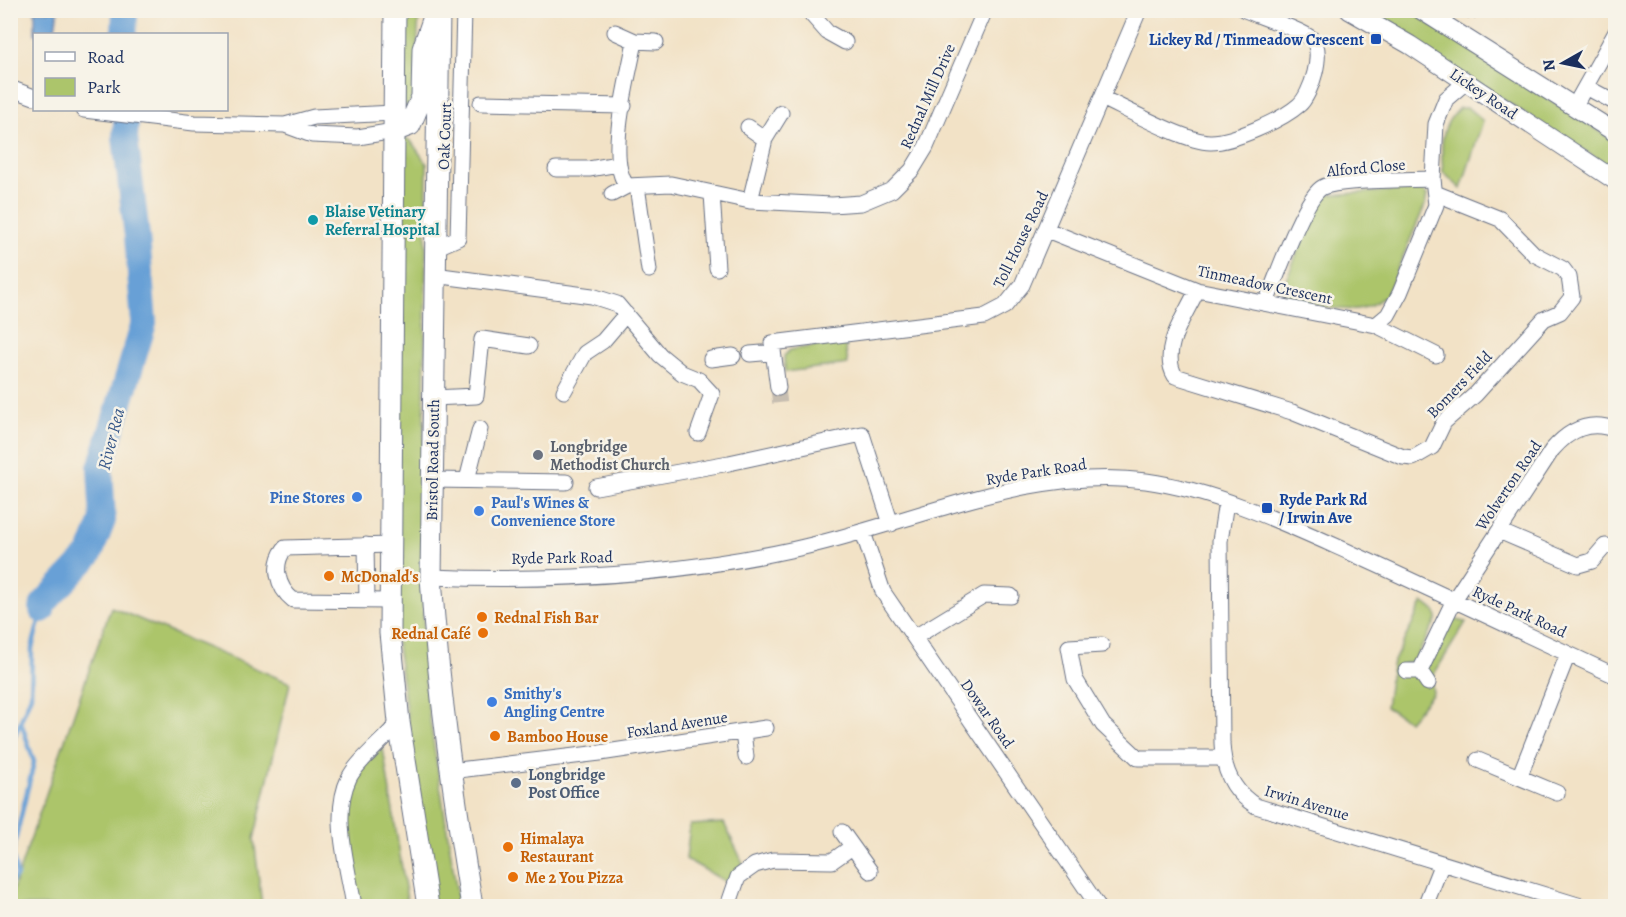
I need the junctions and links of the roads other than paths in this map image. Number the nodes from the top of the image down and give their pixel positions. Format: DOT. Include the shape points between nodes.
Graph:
graph roads {
  1 [pos="395,10"];
  2 [pos="464,10"];
  3 [pos="985,10"];
  4 [pos="1139,10"];
  5 [pos="1245,10"];
  6 [pos="1349,10"];
  7 [pos="1421,10"];
  8 [pos="1469,10"];
  9 [pos="1474,10"];
  10 [pos="443,11"];
  11 [pos="815,12"];
  12 [pos="615,32"];
  13 [pos="1616,32"];
  14 [pos="635,41"];
  15 [pos="656,42"];
  16 [pos="845,42"];
  17 [pos="1467,81"];
  18 [pos="1586,87"];
  19 [pos="10,88"];
  20 [pos="33,97"];
  21 [pos="1102,98"];
  22 [pos="481,103"];
  23 [pos="1616,103"];
  24 [pos="624,106"];
  25 [pos="1574,107"];
  26 [pos="98,111"];
  27 [pos="781,113"];
  28 [pos="399,123"];
  29 [pos="285,125"];
  30 [pos="748,127"];
  31 [pos="1616,133"];
  32 [pos="765,139"];
  33 [pos="438,159"];
  34 [pos="618,164"];
  35 [pos="556,169"];
  36 [pos="1616,181"];
  37 [pos="632,186"];
  38 [pos="1434,186"];
  39 [pos="612,194"];
  40 [pos="712,194"];
  41 [pos="750,201"];
  42 [pos="1047,230"];
  43 [pos="435,248"];
  44 [pos="717,268"];
  45 [pos="649,270"];
  46 [pos="434,275"];
  47 [pos="1197,290"];
  48 [pos="1266,303"];
  49 [pos="626,315"];
  50 [pos="1376,325"];
  51 [pos="529,346"];
  52 [pos="773,352"];
  53 [pos="750,354"];
  54 [pos="1436,355"];
  55 [pos="732,356"];
  56 [pos="711,359"];
  57 [pos="778,388"];
  58 [pos="564,391"];
  59 [pos="433,398"];
  60 [pos="480,429"];
  61 [pos="1616,430"];
  62 [pos="698,434"];
  63 [pos="432,480"];
  64 [pos="467,480"];
  65 [pos="567,482"];
  66 [pos="596,487"];
  67 [pos="1226,502"];
  68 [pos="891,524"];
  69 [pos="1499,531"];
  70 [pos="863,532"];
  71 [pos="366,545"];
  72 [pos="391,545"];
  73 [pos="1616,548"];
  74 [pos="431,576"];
  75 [pos="1011,596"];
  76 [pos="1454,600"];
  77 [pos="367,601"];
  78 [pos="390,601"];
  79 [pos="915,637"];
  80 [pos="1102,645"];
  81 [pos="1568,654"];
  82 [pos="1418,675"];
  83 [pos="1616,676"];
  84 [pos="399,722"];
  85 [pos="766,728"];
  86 [pos="743,732"];
  87 [pos="746,757"];
  88 [pos="1222,758"];
  89 [pos="1478,760"];
  90 [pos="450,771"];
  91 [pos="1520,775"];
  92 [pos="1557,793"];
  93 [pos="842,832"];
  94 [pos="852,847"];
  95 [pos="1442,863"];
  96 [pos="870,871"];
  97 [pos="354,906"];
  98 [pos="428,906"];
  99 [pos="472,906"];
  100 [pos="728,906"];
  101 [pos="1098,906"];
  102 [pos="1425,906"];
  103 [pos="1581,906"];
  1 -- 28 [label="highway"];
  2 -- 43 [label="street, Oak Court" via="458,238"];
  3 -- 41 [label="street, Rednal Mill Drive" via="926,147 912,170 892,190 861,203"];
  4 -- 21 [label="street, Toll House Road"];
  5 -- 21 [label="street" via="1311,38 1319,49 1318,64 1301,104 1262,126 1212,142 1194,139"];
  6 -- 17 [label="main road, Lickey Road"];
  7 -- 25 [label="main road"];
  8 -- 9 [label="street"];
  10 -- 28 [label="highway" via="423,49 422,97"];
  10 -- 33 [label="highway, Bristol Road South"];
  11 -- 16 [label="street" via="827,32"];
  12 -- 14 [label="street"];
  13 -- 18 [label="street"];
  14 -- 15 [label="street"];
  14 -- 24 [label="street"];
  17 -- 36 [label="main road, Lickey Road"];
  17 -- 38 [label="street" via="1446,99 1436,124"];
  18 -- 23 [label="street"];
  18 -- 25 [label="street"];
  19 -- 20 [label="street"];
  21 -- 42 [label="street, Toll House Road"];
  22 -- 24 [label="street"];
  24 -- 34 [label="street"];
  25 -- 31 [label="main road"];
  26 -- 29 [label="street" via="194,123"];
  27 -- 32 [label="street"];
  28 -- 29 [label="street" via="314,117"];
  28 -- 29 [label="street" via="358,137 312,135"];
  28 -- 33 [label="highway"];
  28 -- 72 [label="highway"];
  30 -- 32 [label="street"];
  32 -- 41 [label="street"];
  33 -- 43 [label="highway, Bristol Road South"];
  34 -- 35 [label="street"];
  34 -- 37 [label="street" via="620,178"];
  37 -- 39 [label="street"];
  37 -- 40 [label="street, Rednal Mill Drive" via="671,184"];
  37 -- 45 [label="street"];
  38 -- 47 [label="street, Bomers Field" via="1500,219 1534,254 1563,269 1572,297 1560,312 1544,319 1476,394 1444,422 1432,447 1413,458 1292,412 1175,376 1168,354"];
  38 -- 48 [label="street, Alford Close" via="1341,184 1322,188 1309,201"];
  38 -- 50 [label="street" via="1436,205 1400,293 1388,315"];
  40 -- 41 [label="street, Rednal Mill Drive"];
  40 -- 44 [label="street"];
  42 -- 47 [label="street, Tinmeadow Crescent"];
  42 -- 52 [label="street, Toll House Road" via="1015,297 984,317 772,343"];
  43 -- 46 [label="highway, Bristol Road South"];
  46 -- 49 [label="street" via="592,296 617,304"];
  46 -- 59 [label="highway, Bristol Road South"];
  47 -- 48 [label="street, Tinmeadow Crescent"];
  48 -- 50 [label="street, Tinmeadow Crescent"];
  49 -- 58 [label="street" via="603,341 585,353"];
  49 -- 62 [label="street" via="660,355 682,374 699,380 712,394"];
  50 -- 54 [label="street, Tinmeadow Crescent"];
  51 -- 59 [label="street" via="482,339 476,396"];
  52 -- 53 [label="street"];
  52 -- 57 [label="street"];
  55 -- 56 [label="street"];
  59 -- 63 [label="highway, Bristol Road South"];
  60 -- 64 [label="street"];
  61 -- 69 [label="street, Wolverton Road" via="1594,425 1581,427 1562,438"];
  63 -- 64 [label="street"];
  63 -- 74 [label="highway, Bristol Road South"];
  64 -- 65 [label="street"];
  66 -- 68 [label="street" via="862,434"];
  67 -- 68 [label="street, Ryde Park Road" via="1146,481 1083,480 980,498"];
  67 -- 76 [label="street, Ryde Park Road" via="1293,527"];
  67 -- 88 [label="street, Irwin Avenue" via="1220,541"];
  68 -- 70 [label="street, Ryde Park Road"];
  69 -- 73 [label="street" via="1578,565 1592,561 1605,546"];
  69 -- 76 [label="street, Wolverton Road"];
  70 -- 74 [label="street, Ryde Park Road" via="797,549 655,572 579,577"];
  70 -- 79 [label="street, Dowar Road" via="883,592"];
  71 -- 72 [label="street"];
  71 -- 77 [label="street"];
  71 -- 77 [label="street" via="285,548 279,556 278,580 293,600"];
  72 -- 78 [label="highway"];
  74 -- 90 [label="highway, Bristol Road South"];
  75 -- 79 [label="street" via="984,595"];
  76 -- 81 [label="street, Ryde Park Road"];
  76 -- 82 [label="street, Wolverton Road"];
  77 -- 78 [label="street"];
  78 -- 84 [label="highway"];
  79 -- 101 [label="street, Dowar Road"];
  80 -- 88 [label="street" via="1069,647 1075,679 1103,725 1138,758"];
  81 -- 83 [label="street, Ryde Park Road"];
  81 -- 91 [label="street"];
  84 -- 97 [label="street" via="350,777 342,802 342,830"];
  84 -- 98 [label="highway"];
  85 -- 86 [label="street, Foxland Avenue"];
  86 -- 87 [label="street"];
  86 -- 90 [label="street, Foxland Avenue"];
  88 -- 95 [label="street, Irwin Avenue" via="1239,793 1256,806"];
  89 -- 91 [label="street"];
  90 -- 99 [label="highway, Bristol Road South"];
  91 -- 92 [label="street"];
  93 -- 94 [label="street"];
  94 -- 96 [label="street"];
  94 -- 100 [label="street" via="832,861 773,860 755,865 738,877"];
  95 -- 102 [label="street"];
  95 -- 103 [label="street, Irwin Avenue"];
}
